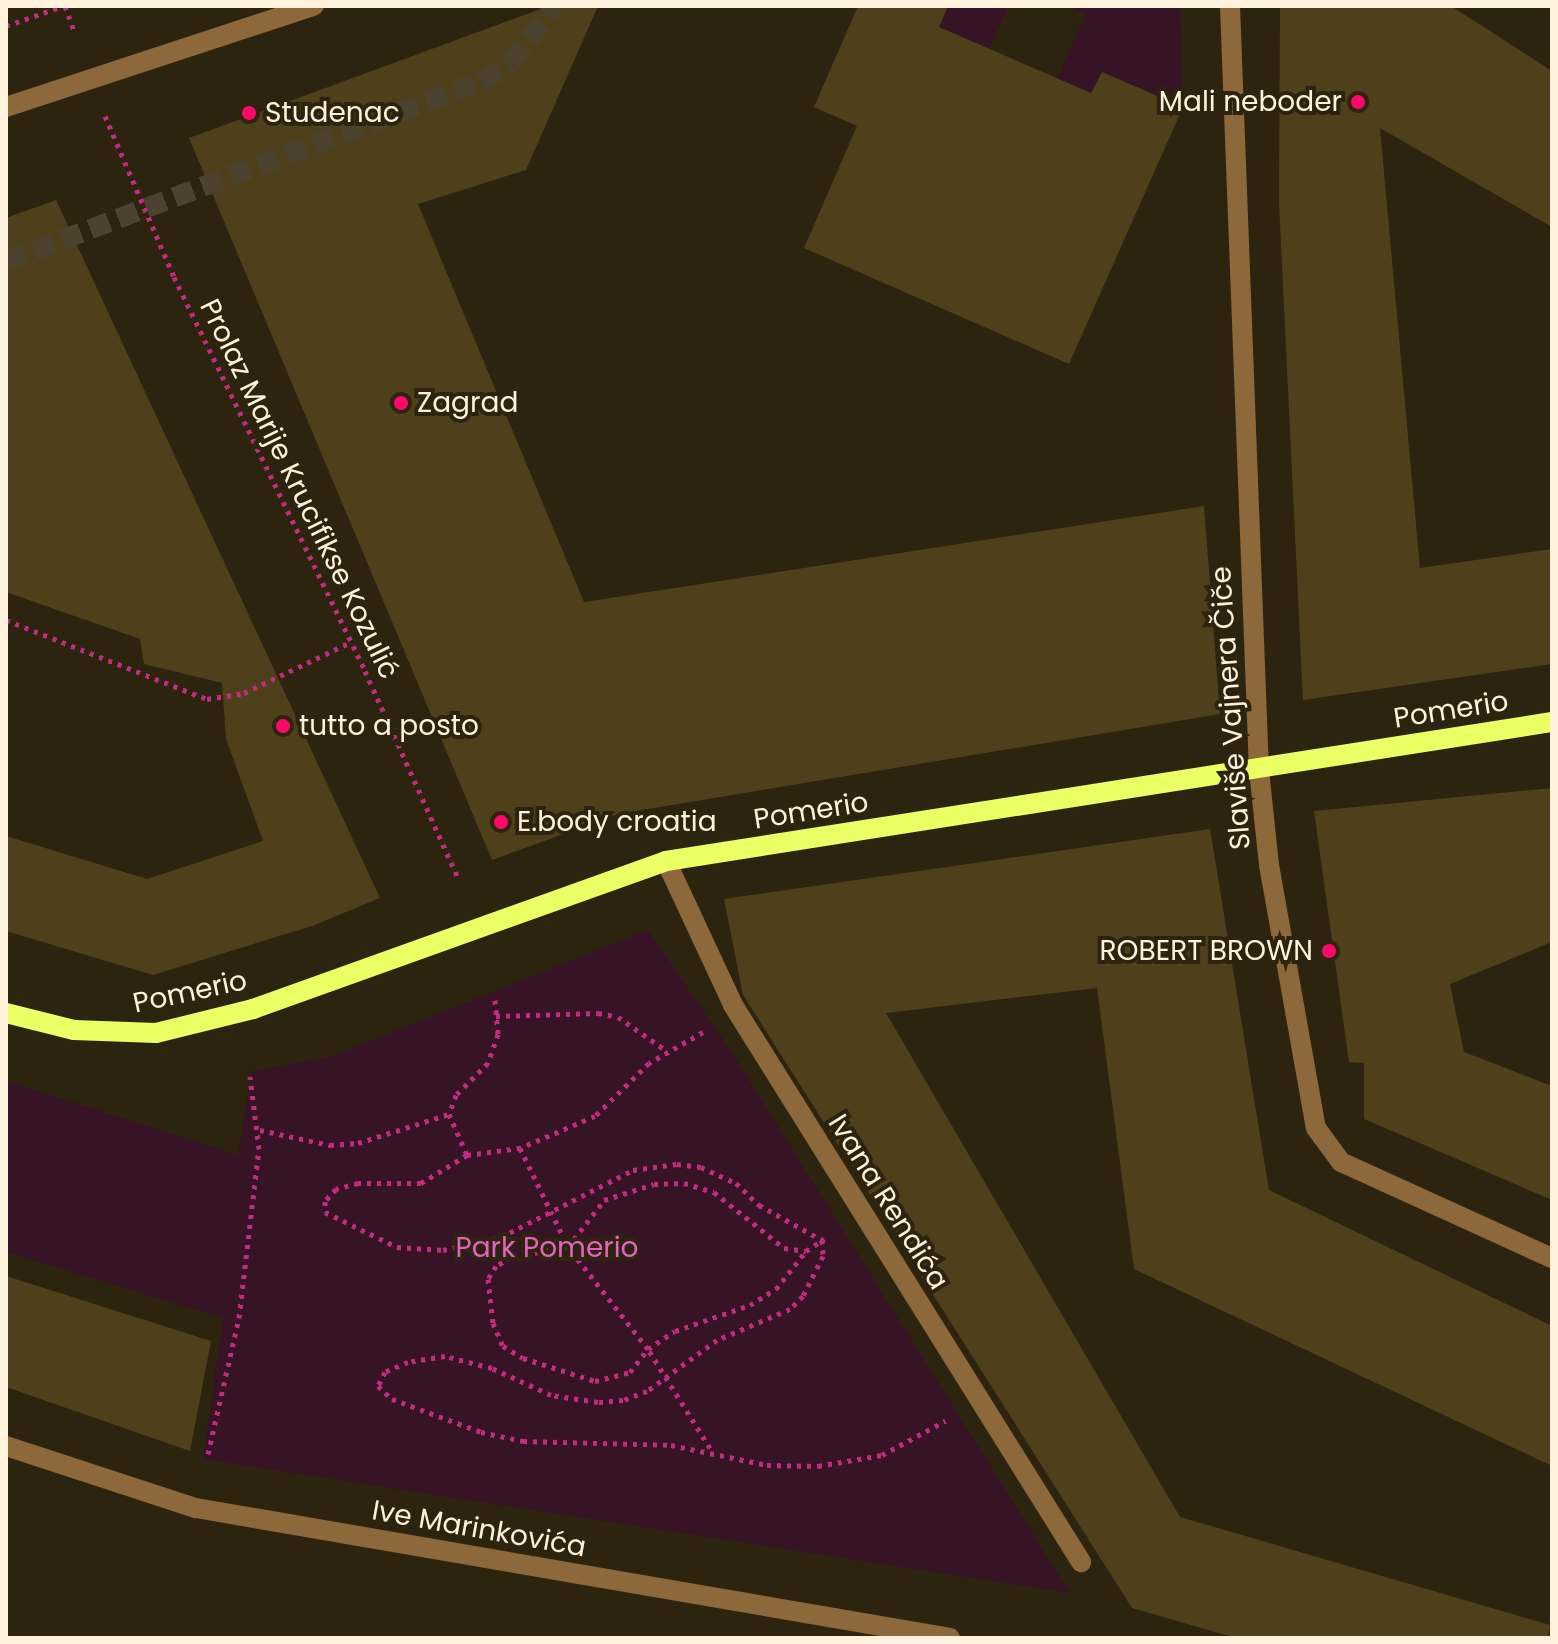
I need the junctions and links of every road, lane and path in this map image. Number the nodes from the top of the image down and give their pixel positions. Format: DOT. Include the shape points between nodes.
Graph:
graph roads {
  1 [pos="64,6"];
  2 [pos="314,6"];
  3 [pos="1230,6"];
  4 [pos="6,26"];
  5 [pos="75,34"];
  6 [pos="6,107"];
  7 [pos="105,116"];
  8 [pos="6,620"];
  9 [pos="351,642"];
  10 [pos="1552,722"];
  11 [pos="1259,770"];
  12 [pos="666,861"];
  13 [pos="458,878"];
  14 [pos="495,1000"];
  15 [pos="6,1013"];
  16 [pos="496,1016"];
  17 [pos="739,1016"];
  18 [pos="667,1051"];
  19 [pos="250,1077"];
  20 [pos="449,1114"];
  21 [pos="260,1130"];
  22 [pos="520,1148"];
  23 [pos="467,1155"];
  24 [pos="552,1215"];
  25 [pos="866,1218"];
  26 [pos="822,1240"];
  27 [pos="568,1247"];
  28 [pos="806,1251"];
  29 [pos="1552,1258"];
  30 [pos="648,1349"];
  31 [pos="668,1376"];
  32 [pos="976,1395"];
  33 [pos="6,1446"];
  34 [pos="710,1449"];
  35 [pos="208,1454"];
  36 [pos="1081,1562"];
  37 [pos="950,1638"];
  1 -- 4 [label="path"];
  1 -- 5 [label="path"];
  2 -- 6 [label="street"];
  3 -- 11 [label="street, Slaviše Vajnera Čiče"];
  7 -- 9 [label="path, Prolaz Marije Krucifikse Kozulić" via="168,263"];
  8 -- 9 [label="path" via="207,699 244,693"];
  9 -- 13 [label="path, Prolaz Marije Krucifikse Kozulić"];
  10 -- 11 [label="main road, Pomerio"];
  11 -- 12 [label="main road, Pomerio"];
  11 -- 29 [label="street, Slaviše Vajnera Čiče" via="1269,865 1316,1128 1325,1146 1341,1162"];
  12 -- 15 [label="main road, Pomerio" via="201,1024 116,1035"];
  12 -- 17 [label="street, Ivana Rendića"];
  14 -- 16 [label="path"];
  16 -- 18 [label="path" via="618,1017"];
  16 -- 20 [label="path" via="498,1034 488,1063 456,1095"];
  17 -- 18 [label="path"];
  17 -- 25 [label="street, Ivana Rendića"];
  18 -- 22 [label="path" via="595,1116"];
  19 -- 21 [label="path"];
  20 -- 21 [label="path" via="358,1143 330,1145"];
  20 -- 23 [label="path"];
  21 -- 35 [label="path" via="239,1318"];
  22 -- 23 [label="path"];
  22 -- 24 [label="path"];
  23 -- 24 [label="path" via="421,1183 358,1183 336,1189 325,1201 325,1212 420,1253 473,1246"];
  24 -- 26 [label="path" via="605,1181 657,1164 677,1164 701,1167 736,1183 759,1205"];
  24 -- 27 [label="path"];
  25 -- 26 [label="path"];
  25 -- 32 [label="street, Ivana Rendića"];
  26 -- 28 [label="path"];
  26 -- 31 [label="path" via="815,1277 790,1309 717,1340"];
  27 -- 28 [label="path" via="604,1200 654,1184 684,1183 739,1207 784,1248"];
  27 -- 30 [label="path"];
  27 -- 30 [label="path" via="511,1257 496,1266 488,1279 488,1301 503,1346 523,1358 595,1381 619,1379"];
  28 -- 30 [label="path" via="776,1289 750,1305 675,1331"];
  30 -- 31 [label="path"];
  31 -- 34 [label="path"];
  31 -- 34 [label="path" via="623,1400 586,1401 551,1395 492,1368 445,1356 396,1367 385,1372 378,1386 392,1399 443,1420 523,1441"];
  32 -- 34 [label="path" via="919,1439 882,1455 818,1466 767,1465"];
  32 -- 36 [label="street, Ivana Rendića"];
  33 -- 37 [label="street, Ive Marinkovića" via="196,1508"];
}
